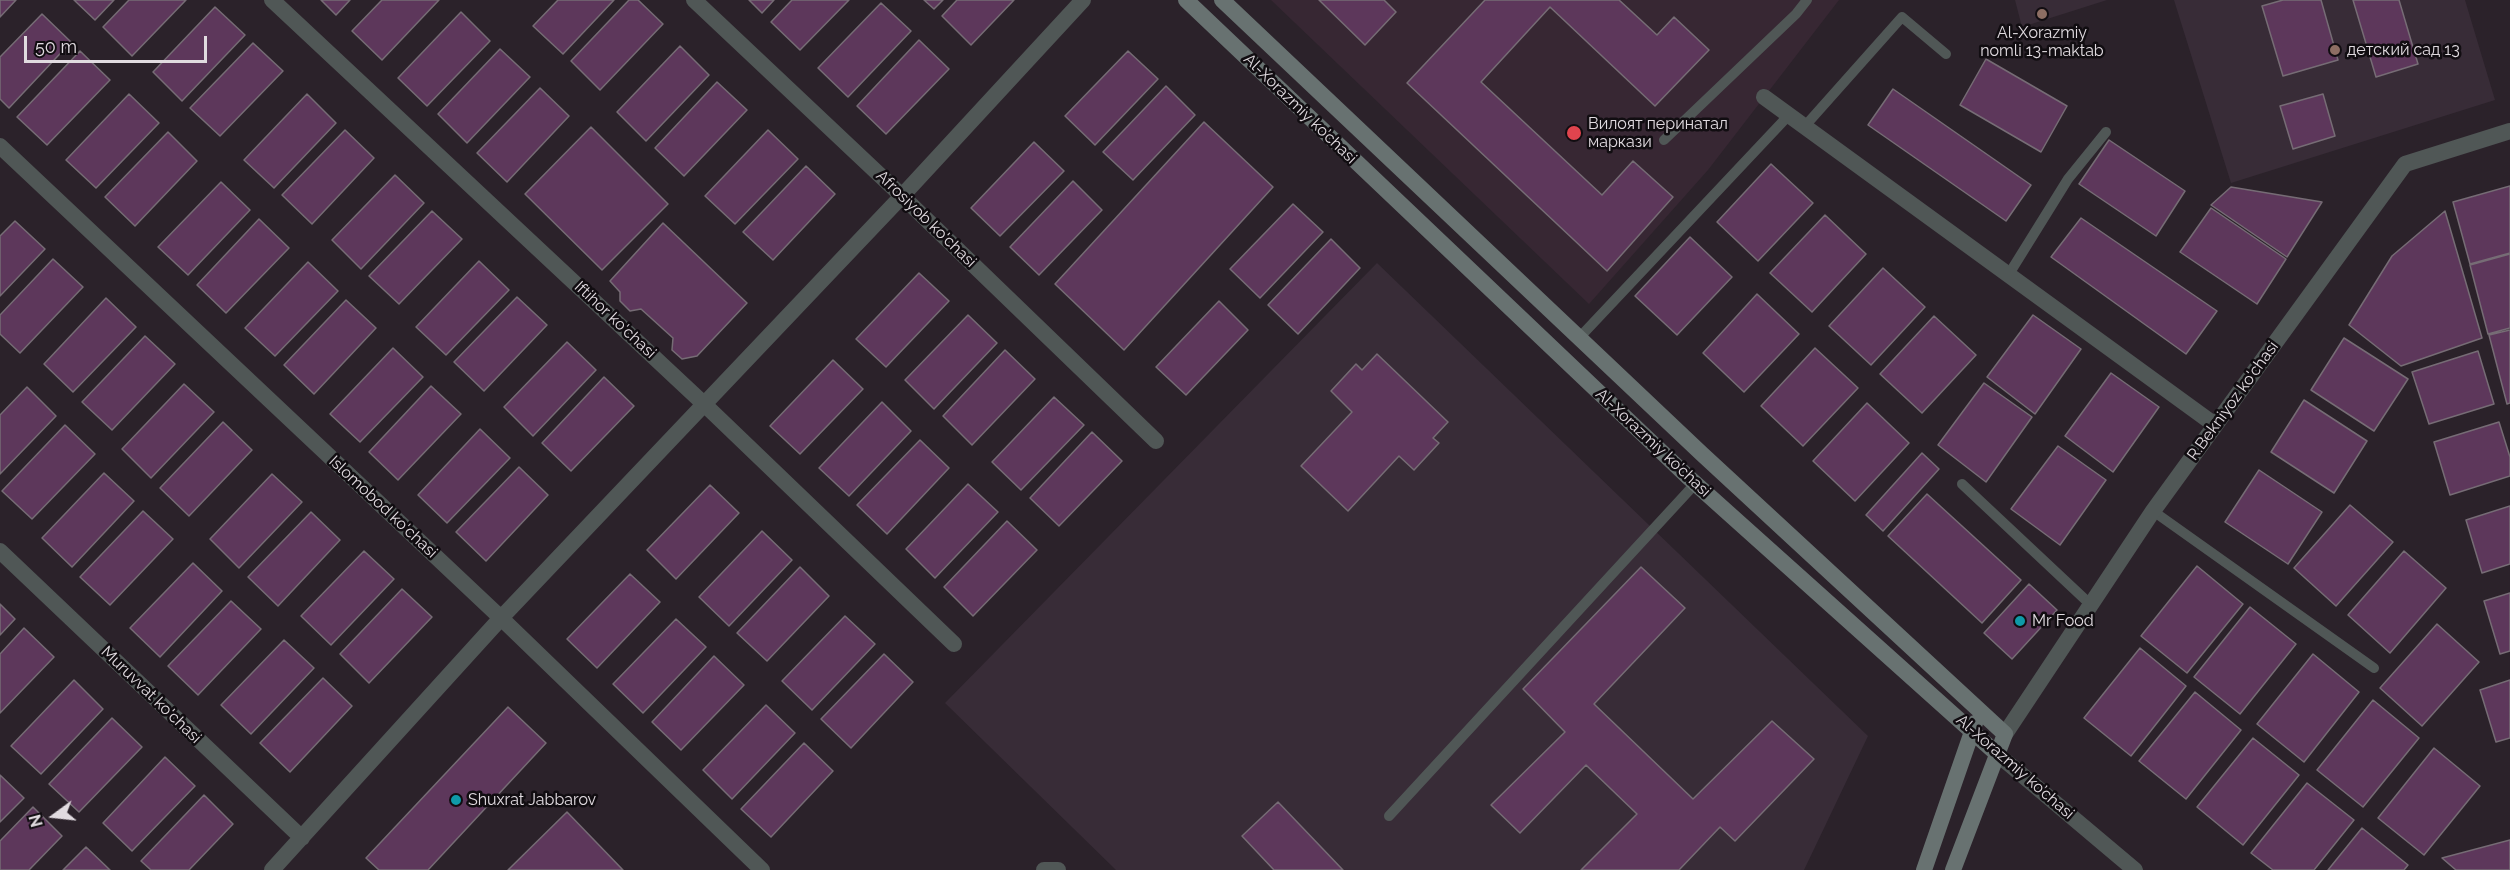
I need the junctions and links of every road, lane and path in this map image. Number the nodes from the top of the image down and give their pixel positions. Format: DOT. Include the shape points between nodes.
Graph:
graph roads {
  1 [pos="272,0"];
  2 [pos="694,0"];
  3 [pos="1083,0"];
  4 [pos="1186,0"];
  5 [pos="1222,0"];
  6 [pos="1807,0"];
  7 [pos="1946,54"];
  8 [pos="1764,97"];
  9 [pos="1789,115"];
  10 [pos="1805,126"];
  11 [pos="2510,131"];
  12 [pos="2106,132"];
  13 [pos="1664,140"];
  14 [pos="0,146"];
  15 [pos="902,196"];
  16 [pos="2009,274"];
  17 [pos="1579,338"];
  18 [pos="704,404"];
  19 [pos="2216,424"];
  20 [pos="1156,441"];
  21 [pos="1695,484"];
  22 [pos="1962,484"];
  23 [pos="2153,511"];
  24 [pos="0,551"];
  25 [pos="2091,605"];
  26 [pos="501,618"];
  27 [pos="954,644"];
  28 [pos="2374,668"];
  29 [pos="1981,711"];
  30 [pos="1972,731"];
  31 [pos="2005,734"];
  32 [pos="1996,753"];
  33 [pos="1389,816"];
  34 [pos="302,838"];
  35 [pos="272,870"];
  36 [pos="762,870"];
  37 [pos="1044,870"];
  38 [pos="1058,870"];
  39 [pos="1924,870"];
  40 [pos="1953,870"];
  41 [pos="2135,870"];
  1 -- 18 [label="street, Iftihor ko'chasi"];
  2 -- 15 [label="street, Afrosiyob ko'chasi"];
  3 -- 15 [label="street"];
  4 -- 21 [label="main road, Al-Xorazmiy ko’chasi"];
  5 -- 17 [label="main road, Al-Xorazmiy ko’chasi"];
  6 -- 13 [label="lane"];
  7 -- 10 [label="lane" via="1902,17"];
  8 -- 9 [label="street"];
  9 -- 10 [label="street"];
  9 -- 17 [label="lane"];
  10 -- 16 [label="street"];
  11 -- 19 [label="street, R.Bekniyoz ko'chasi" via="2405,164"];
  12 -- 16 [label="lane" via="2068,179"];
  14 -- 26 [label="street, Islomobod ko'chasi"];
  15 -- 18 [label="street"];
  15 -- 20 [label="street, Afrosiyob ko'chasi"];
  16 -- 19 [label="street"];
  17 -- 29 [label="main road, Al-Xorazmiy ko’chasi"];
  18 -- 26 [label="street"];
  18 -- 27 [label="street, Iftihor ko'chasi"];
  19 -- 23 [label="street, R.Bekniyoz ko'chasi"];
  21 -- 30 [label="main road, Al-Xorazmiy ko’chasi"];
  21 -- 33 [label="lane"];
  22 -- 25 [label="lane"];
  23 -- 25 [label="street, R.Bekniyoz ko'chasi"];
  23 -- 28 [label="lane"];
  24 -- 34 [label="street, Muruvvat ko'chasi"];
  25 -- 31 [label="street, R.Bekniyoz ko'chasi"];
  26 -- 34 [label="street"];
  26 -- 36 [label="street, Islomobod ko'chasi"];
  29 -- 30 [label="main road"];
  29 -- 31 [label="main road, Al-Xorazmiy ko’chasi"];
  30 -- 32 [label="main road, Al-Xorazmiy ko’chasi"];
  30 -- 39 [label="main road"];
  31 -- 32 [label="main road"];
  32 -- 40 [label="main road"];
  32 -- 41 [label="street, Al-Xorazmiy ko’chasi"];
  34 -- 35 [label="street"];
  37 -- 38 [label="street"];
}
